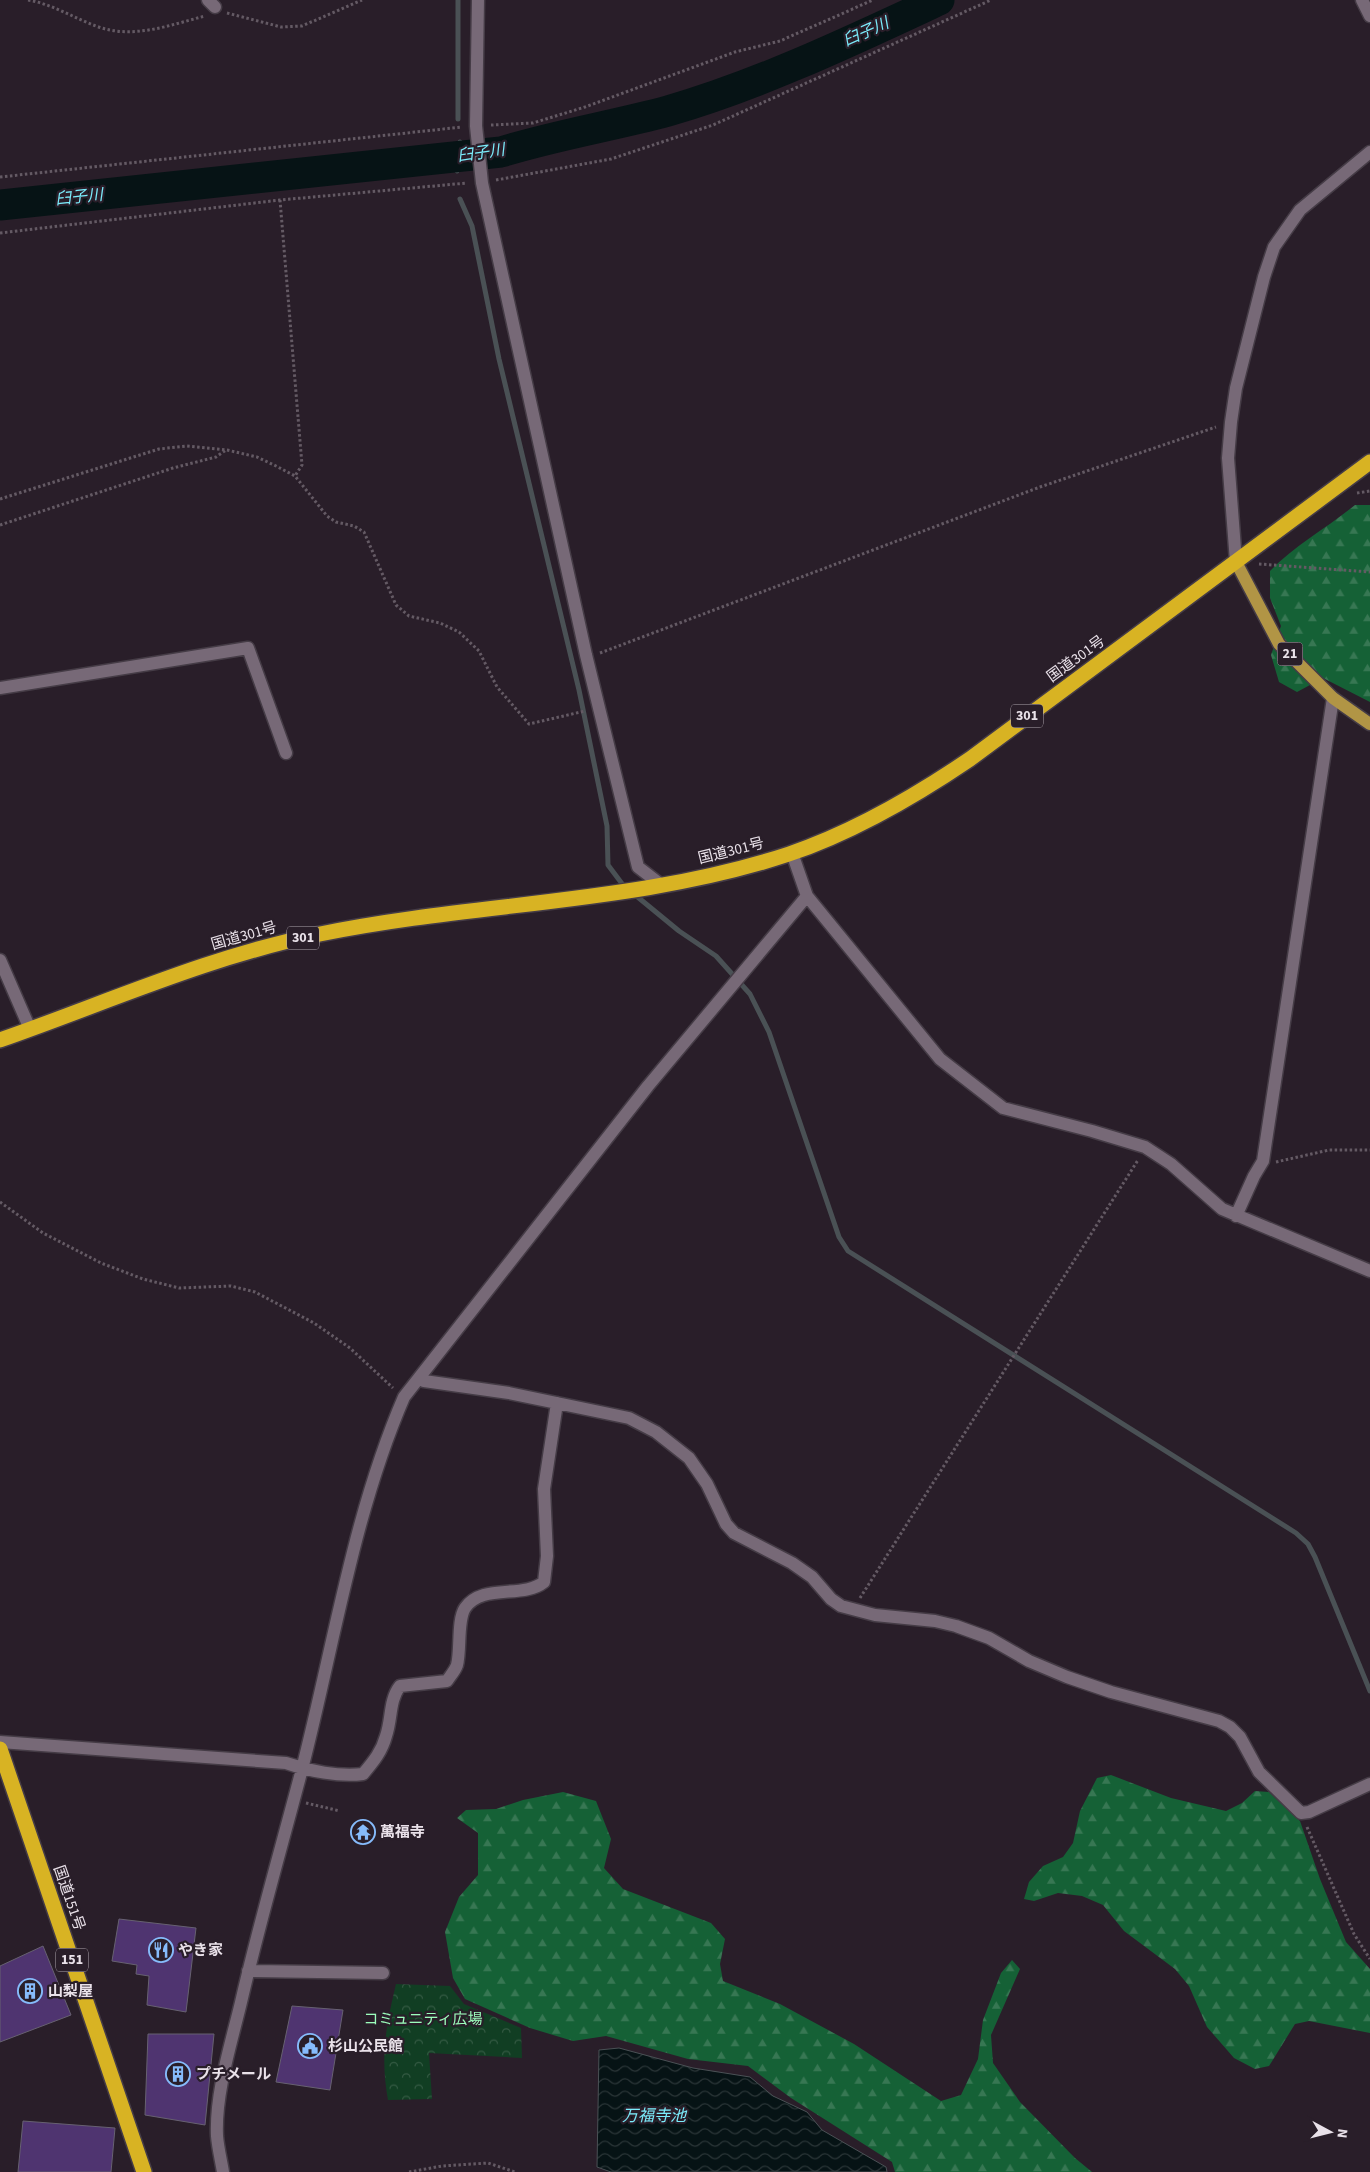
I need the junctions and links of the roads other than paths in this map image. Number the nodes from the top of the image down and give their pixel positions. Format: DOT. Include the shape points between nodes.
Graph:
graph roads {
  1 [pos="478,0"];
  2 [pos="1362,0"];
  3 [pos="1370,16"];
  4 [pos="1370,152"];
  5 [pos="1370,462"];
  6 [pos="1236,562"];
  7 [pos="0,688"];
  8 [pos="1333,698"];
  9 [pos="1370,724"];
  10 [pos="286,753"];
  11 [pos="792,853"];
  12 [pos="660,884"];
  13 [pos="807,896"];
  14 [pos="0,960"];
  15 [pos="30,1029"];
  16 [pos="0,1040"];
  17 [pos="1236,1216"];
  18 [pos="1370,1271"];
  19 [pos="419,1378"];
  20 [pos="558,1403"];
  21 [pos="0,1742"];
  22 [pos="0,1749"];
  23 [pos="302,1769"];
  24 [pos="1370,1784"];
  25 [pos="248,1971"];
  26 [pos="383,1973"];
  27 [pos="144,2172"];
  28 [pos="223,2172"];
  1 -- 12 [label="street" via="476,131 481,179 586,655 638,867"];
  2 -- 3 [label="street"];
  4 -- 6 [label="street" via="1300,210 1274,247 1264,277 1240,369 1231,422 1228,458"];
  5 -- 6 [label="highway, 国道301号 / 301"];
  6 -- 8 [label="main road, 21" via="1279,644"];
  6 -- 11 [label="highway, 国道301号 / 301" via="921,792 856,826"];
  7 -- 10 [label="street" via="248,648"];
  8 -- 9 [label="main road, 21"];
  8 -- 17 [label="street" via="1263,1161"];
  11 -- 12 [label="highway, 国道301号 / 301" via="742,868"];
  11 -- 13 [label="street"];
  12 -- 15 [label="highway, 国道301号 / 301" via="320,934 240,953"];
  13 -- 17 [label="street" via="940,1059 1003,1108 1145,1147 1171,1164 1222,1209"];
  13 -- 19 [label="street" via="648,1086"];
  14 -- 15 [label="street"];
  15 -- 16 [label="highway, 国道301号 / 301"];
  17 -- 18 [label="street"];
  19 -- 20 [label="street"];
  19 -- 23 [label="street" via="404,1397 383,1444 356,1541"];
  20 -- 23 [label="street" via="544,1488 548,1556 544,1582 536,1589 491,1594 471,1600 464,1610 457,1666 447,1681 400,1686 394,1694 387,1735 379,1755 363,1774"];
  20 -- 24 [label="street" via="629,1418 656,1432 689,1458 734,1533 792,1563 812,1577 841,1606 875,1615 956,1626 989,1638 1029,1661 1067,1677 1219,1721 1240,1737 1263,1777 1301,1813 1310,1812"];
  21 -- 23 [label="street" via="286,1763"];
  22 -- 27 [label="highway, 国道151号 / 151"];
  23 -- 25 [label="street"];
  25 -- 26 [label="street"];
  25 -- 28 [label="street" via="219,2108 217,2136"];
}
